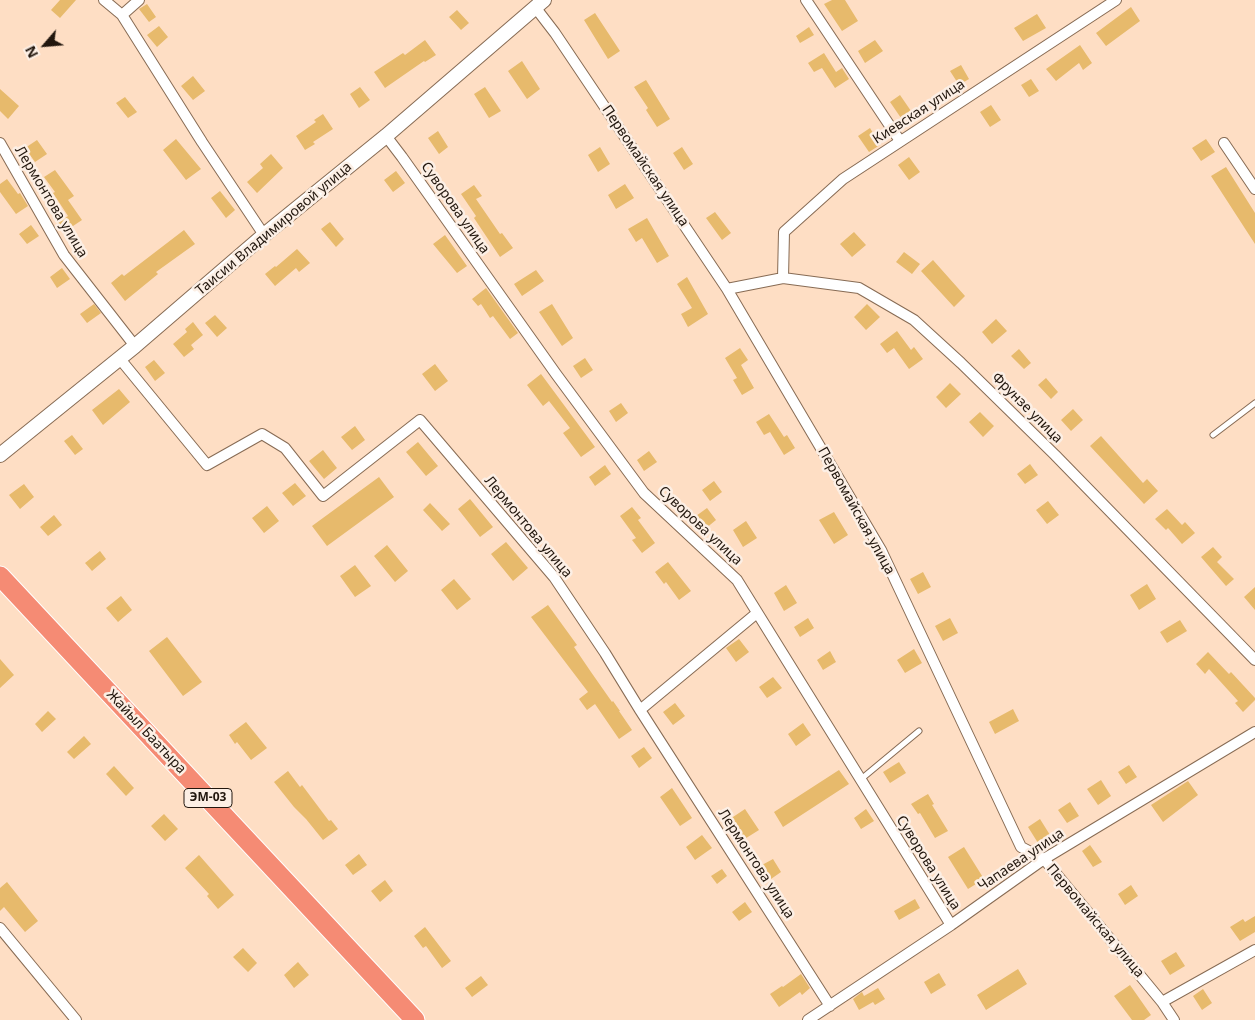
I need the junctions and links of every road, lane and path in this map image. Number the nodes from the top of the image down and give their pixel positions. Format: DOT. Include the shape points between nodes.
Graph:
graph roads {
  1 [pos="104,0"];
  2 [pos="139,0"];
  3 [pos="806,0"];
  4 [pos="1116,0"];
  5 [pos="537,2"];
  6 [pos="122,14"];
  7 [pos="386,136"];
  8 [pos="900,141"];
  9 [pos="0,143"];
  10 [pos="1224,143"];
  11 [pos="1255,190"];
  12 [pos="264,235"];
  13 [pos="783,278"];
  14 [pos="727,289"];
  15 [pos="136,346"];
  16 [pos="120,359"];
  17 [pos="1255,403"];
  18 [pos="1214,435"];
  19 [pos="0,455"];
  20 [pos="0,576"];
  21 [pos="757,613"];
  22 [pos="1255,660"];
  23 [pos="640,710"];
  24 [pos="919,731"];
  25 [pos="1255,732"];
  26 [pos="860,780"];
  27 [pos="1044,859"];
  28 [pos="951,925"];
  29 [pos="0,928"];
  30 [pos="1255,950"];
  31 [pos="1162,1002"];
  32 [pos="830,1006"];
  33 [pos="76,1020"];
  34 [pos="415,1020"];
  35 [pos="808,1020"];
  36 [pos="1174,1020"];
  1 -- 6 [label="street"];
  2 -- 6 [label="street"];
  3 -- 8 [label="street"];
  4 -- 8 [label="street, Киевская улица"];
  5 -- 7 [label="street, Таисии Владимировой улица"];
  5 -- 14 [label="street, Первомайская улица"];
  6 -- 12 [label="street"];
  7 -- 12 [label="street, Таисии Владимировой улица"];
  7 -- 21 [label="street, Суворова улица" via="644,493 737,580"];
  8 -- 13 [label="street, Киевская улица" via="843,179 784,232"];
  9 -- 15 [label="street, Лермонтова улица" via="64,255"];
  10 -- 11 [label="street"];
  12 -- 15 [label="street, Таисии Владимировой улица"];
  13 -- 14 [label="street, Фрунзе улица"];
  13 -- 22 [label="street, Фрунзе улица" via="859,288 914,320 1055,455"];
  14 -- 27 [label="street, Первомайская улица" via="881,550 1021,847"];
  15 -- 16 [label="street, Таисии Владимировой улица"];
  16 -- 19 [label="street, Таисии Владимировой улица"];
  16 -- 23 [label="street, Лермонтова улица" via="207,465 262,434 285,448 323,496 420,420 554,577"];
  17 -- 18 [label="lane"];
  20 -- 34 [label="highway, Жайыл Баатыра / ЭМ-03"];
  21 -- 23 [label="street"];
  21 -- 26 [label="street, Суворова улица"];
  23 -- 32 [label="street, Лермонтова улица"];
  24 -- 26 [label="lane"];
  25 -- 27 [label="street, Чапаева улица"];
  26 -- 28 [label="street, Суворова улица"];
  27 -- 28 [label="street, Чапаева улица"];
  27 -- 31 [label="street, Первомайская улица"];
  28 -- 32 [label="street, Чапаева улица"];
  29 -- 33 [label="street"];
  30 -- 31 [label="street"];
  31 -- 36 [label="street, Первомайская улица"];
  32 -- 35 [label="street, Чапаева улица"];
}
